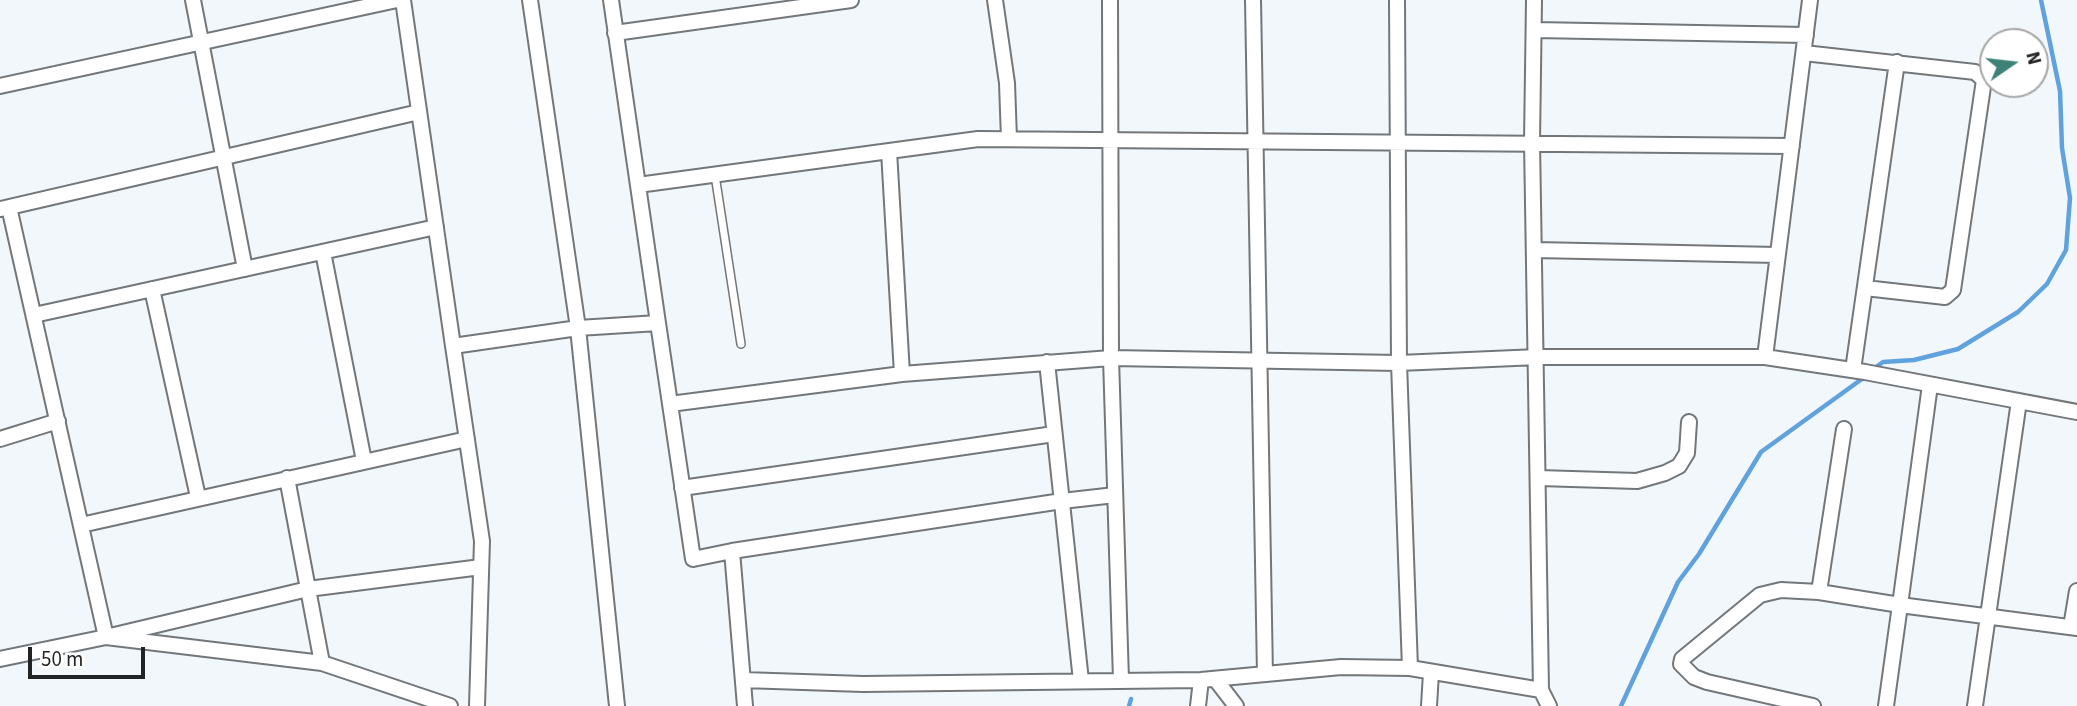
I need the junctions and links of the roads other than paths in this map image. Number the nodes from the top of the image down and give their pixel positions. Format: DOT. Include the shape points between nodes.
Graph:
graph roads {
  1 [pos="193,0"];
  2 [pos="397,0"];
  3 [pos="403,0"];
  4 [pos="530,0"];
  5 [pos="611,0"];
  6 [pos="851,0"];
  7 [pos="995,0"];
  8 [pos="1110,0"];
  9 [pos="1253,0"];
  10 [pos="1397,0"];
  11 [pos="1534,0"];
  12 [pos="1810,0"];
  13 [pos="1535,30"];
  14 [pos="615,33"];
  15 [pos="1806,35"];
  16 [pos="200,43"];
  17 [pos="1804,53"];
  18 [pos="1897,62"];
  19 [pos="0,86"];
  20 [pos="419,111"];
  21 [pos="1109,138"];
  22 [pos="1009,139"];
  23 [pos="1253,141"];
  24 [pos="1396,141"];
  25 [pos="1532,142"];
  26 [pos="1792,146"];
  27 [pos="888,151"];
  28 [pos="221,158"];
  29 [pos="715,174"];
  30 [pos="638,185"];
  31 [pos="5,208"];
  32 [pos="436,228"];
  33 [pos="1535,250"];
  34 [pos="323,252"];
  35 [pos="1777,256"];
  36 [pos="245,269"];
  37 [pos="1865,288"];
  38 [pos="152,289"];
  39 [pos="34,315"];
  40 [pos="658,323"];
  41 [pos="578,328"];
  42 [pos="741,344"];
  43 [pos="453,346"];
  44 [pos="1538,357"];
  45 [pos="1765,357"];
  46 [pos="1111,358"];
  47 [pos="1260,359"];
  48 [pos="1047,362"];
  49 [pos="1399,363"];
  50 [pos="1859,371"];
  51 [pos="902,374"];
  52 [pos="1924,384"];
  53 [pos="2019,401"];
  54 [pos="670,404"];
  55 [pos="2077,412"];
  56 [pos="58,421"];
  57 [pos="1689,422"];
  58 [pos="1844,429"];
  59 [pos="1054,434"];
  60 [pos="0,439"];
  61 [pos="467,439"];
  62 [pos="364,461"];
  63 [pos="288,478"];
  64 [pos="1539,478"];
  65 [pos="682,488"];
  66 [pos="1115,495"];
  67 [pos="198,497"];
  68 [pos="1062,500"];
  69 [pos="81,525"];
  70 [pos="732,551"];
  71 [pos="481,567"];
  72 [pos="308,589"];
  73 [pos="2077,591"];
  74 [pos="1819,592"];
  75 [pos="1900,605"];
  76 [pos="1990,616"];
  77 [pos="2074,628"];
  78 [pos="106,636"];
  79 [pos="0,659"];
  80 [pos="322,663"];
  81 [pos="1410,668"];
  82 [pos="1431,673"];
  83 [pos="1265,674"];
  84 [pos="743,680"];
  85 [pos="1121,680"];
  86 [pos="1201,680"];
  87 [pos="1216,680"];
  88 [pos="1081,681"];
  89 [pos="1541,691"];
  90 [pos="450,706"];
  91 [pos="477,706"];
  92 [pos="617,706"];
  93 [pos="745,706"];
  94 [pos="1198,706"];
  95 [pos="1236,706"];
  96 [pos="1429,706"];
  97 [pos="1549,706"];
  98 [pos="1813,706"];
  99 [pos="1886,706"];
  100 [pos="1975,706"];
  1 -- 16 [label="street"];
  2 -- 16 [label="street"];
  3 -- 20 [label="street"];
  4 -- 41 [label="street"];
  5 -- 14 [label="street"];
  6 -- 14 [label="street"];
  7 -- 22 [label="street" via="1007,83"];
  8 -- 21 [label="street"];
  9 -- 23 [label="street"];
  10 -- 24 [label="street"];
  11 -- 13 [label="street"];
  12 -- 15 [label="street"];
  13 -- 15 [label="street"];
  13 -- 25 [label="street"];
  14 -- 30 [label="street"];
  15 -- 17 [label="street"];
  16 -- 19 [label="street"];
  16 -- 28 [label="street"];
  17 -- 18 [label="street"];
  17 -- 26 [label="street"];
  18 -- 37 [label="street"];
  18 -- 37 [label="street" via="1975,72 1985,86 1953,290 1945,297"];
  20 -- 28 [label="street"];
  20 -- 32 [label="street"];
  21 -- 22 [label="street"];
  21 -- 23 [label="street"];
  21 -- 46 [label="street"];
  22 -- 27 [label="street"];
  23 -- 24 [label="street"];
  23 -- 47 [label="street"];
  24 -- 25 [label="street"];
  24 -- 49 [label="street"];
  25 -- 26 [label="street"];
  25 -- 33 [label="street"];
  26 -- 35 [label="street"];
  27 -- 29 [label="street"];
  27 -- 51 [label="street"];
  28 -- 31 [label="street"];
  28 -- 36 [label="street"];
  29 -- 30 [label="street"];
  29 -- 42 [label="lane"];
  30 -- 40 [label="street"];
  31 -- 39 [label="street"];
  32 -- 34 [label="street"];
  32 -- 43 [label="street"];
  33 -- 35 [label="street"];
  33 -- 44 [label="street"];
  34 -- 36 [label="street"];
  34 -- 62 [label="street"];
  35 -- 45 [label="street"];
  36 -- 38 [label="street"];
  37 -- 50 [label="street"];
  38 -- 39 [label="street"];
  38 -- 67 [label="street"];
  39 -- 56 [label="street"];
  40 -- 41 [label="street"];
  40 -- 54 [label="street"];
  41 -- 43 [label="street"];
  41 -- 92 [label="street"];
  43 -- 61 [label="street"];
  44 -- 45 [label="street"];
  44 -- 49 [label="street"];
  44 -- 64 [label="street"];
  45 -- 50 [label="street"];
  46 -- 47 [label="street"];
  46 -- 48 [label="street"];
  46 -- 66 [label="street"];
  47 -- 49 [label="street"];
  47 -- 83 [label="street"];
  48 -- 51 [label="street"];
  48 -- 59 [label="street"];
  49 -- 81 [label="street"];
  50 -- 52 [label="street"];
  51 -- 54 [label="street"];
  52 -- 53 [label="street"];
  52 -- 75 [label="street"];
  53 -- 55 [label="street"];
  53 -- 76 [label="street"];
  54 -- 65 [label="street"];
  56 -- 60 [label="street"];
  56 -- 69 [label="street"];
  57 -- 64 [label="street" via="1687,453 1679,466 1665,473 1637,481"];
  58 -- 74 [label="street"];
  59 -- 65 [label="street"];
  59 -- 68 [label="street"];
  61 -- 62 [label="street"];
  61 -- 71 [label="street" via="482,541"];
  62 -- 63 [label="street"];
  63 -- 67 [label="street"];
  63 -- 72 [label="street"];
  64 -- 89 [label="street"];
  65 -- 70 [label="street" via="692,559"];
  66 -- 68 [label="street"];
  66 -- 85 [label="street"];
  67 -- 69 [label="street"];
  68 -- 70 [label="street"];
  68 -- 88 [label="street"];
  69 -- 78 [label="street"];
  70 -- 84 [label="street"];
  71 -- 72 [label="street"];
  71 -- 91 [label="street"];
  72 -- 78 [label="street"];
  72 -- 80 [label="street"];
  73 -- 77 [label="street"];
  74 -- 75 [label="street"];
  74 -- 98 [label="street" via="1781,590 1760,595 1681,664 1707,682"];
  75 -- 76 [label="street"];
  75 -- 99 [label="street"];
  76 -- 77 [label="street"];
  76 -- 100 [label="street"];
  78 -- 79 [label="street"];
  78 -- 80 [label="street"];
  80 -- 90 [label="street"];
  81 -- 82 [label="street"];
  81 -- 83 [label="street" via="1341,667"];
  82 -- 89 [label="street"];
  82 -- 96 [label="street"];
  83 -- 87 [label="street"];
  84 -- 88 [label="street" via="863,684"];
  84 -- 93 [label="street"];
  85 -- 86 [label="street"];
  85 -- 88 [label="street"];
  86 -- 87 [label="street"];
  86 -- 94 [label="street"];
  87 -- 95 [label="street"];
  89 -- 97 [label="street"];
}
